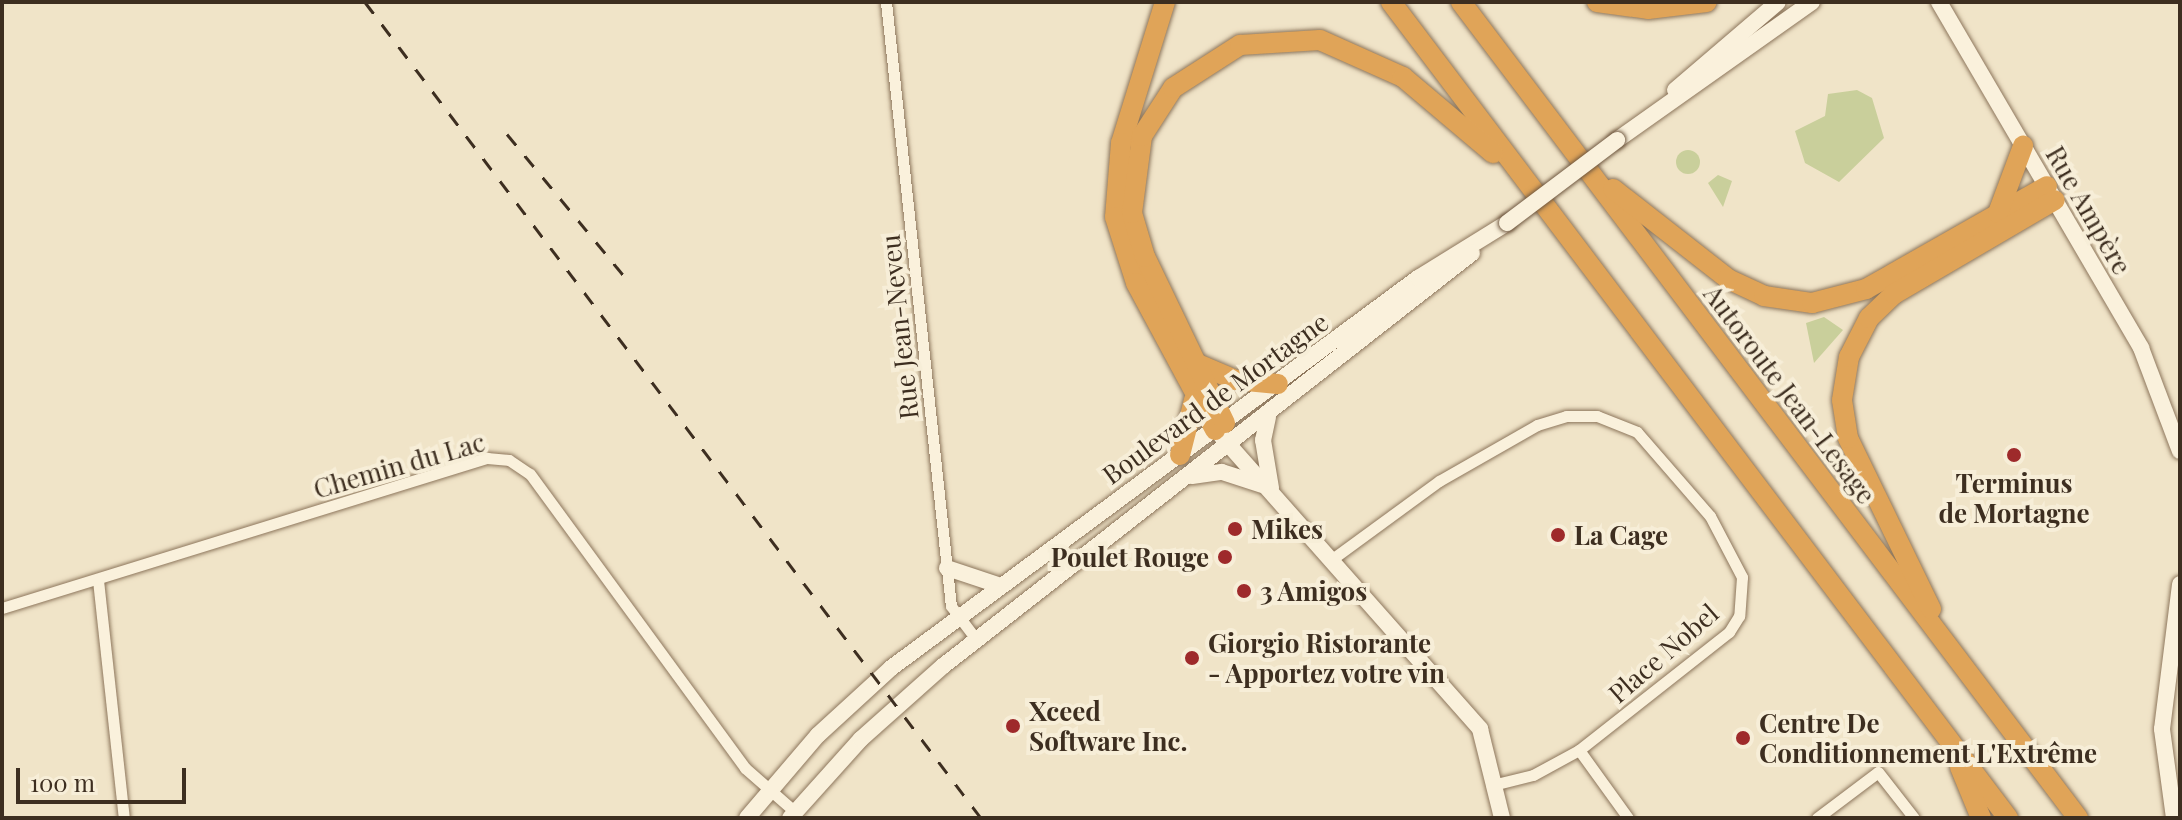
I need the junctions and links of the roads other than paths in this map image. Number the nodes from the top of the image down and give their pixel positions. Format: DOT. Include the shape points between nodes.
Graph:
graph roads {
  1 [pos="886,2"];
  2 [pos="1165,2"];
  3 [pos="1391,2"];
  4 [pos="1461,2"];
  5 [pos="1597,2"];
  6 [pos="1707,2"];
  7 [pos="1778,2"];
  8 [pos="1812,2"];
  9 [pos="1939,2"];
  10 [pos="1617,140"];
  11 [pos="2023,146"];
  12 [pos="1580,161"];
  13 [pos="1527,183"];
  14 [pos="2051,193"];
  15 [pos="1998,213"];
  16 [pos="1507,223"];
  17 [pos="1200,365"];
  18 [pos="1278,384"];
  19 [pos="1194,400"];
  20 [pos="1268,417"];
  21 [pos="1223,433"];
  22 [pos="2180,451"];
  23 [pos="1180,455"];
  24 [pos="1187,477"];
  25 [pos="1272,490"];
  26 [pos="1335,557"];
  27 [pos="947,568"];
  28 [pos="98,580"];
  29 [pos="2180,584"];
  30 [pos="1001,586"];
  31 [pos="2,608"];
  32 [pos="957,619"];
  33 [pos="976,639"];
  34 [pos="1957,658"];
  35 [pos="1949,741"];
  36 [pos="1579,750"];
  37 [pos="1496,784"];
  38 [pos="768,790"];
  39 [pos="793,815"];
  40 [pos="124,818"];
  41 [pos="747,818"];
  42 [pos="1502,818"];
  43 [pos="1628,818"];
  44 [pos="1817,818"];
  45 [pos="1914,818"];
  46 [pos="1981,818"];
  47 [pos="2008,818"];
  48 [pos="2078,818"];
  49 [pos="2174,818"];
  1 -- 27 [label="street, Rue Jean-Neveu"];
  2 -- 19 [label="highway" via="1121,143 1114,209 1130,270"];
  3 -- 13 [label="highway"];
  4 -- 12 [label="highway, Autoroute Jean-Lesage"];
  5 -- 6 [label="highway" via="1657,9"];
  7 -- 10 [label="main road, Boulevard de Mortagne"];
  8 -- 10 [label="main road, Boulevard de Mortagne"];
  9 -- 11 [label="main road, Rue Ampère"];
  10 -- 16 [label="main road, Boulevard de Mortagne, bridge"];
  11 -- 14 [label="main road, Rue Ampère"];
  11 -- 15 [label="highway"];
  12 -- 15 [label="highway" via="1695,258 1746,289 1789,302 1831,301 1866,289"];
  12 -- 34 [label="highway, Autoroute Jean-Lesage"];
  13 -- 17 [label="highway" via="1425,93 1352,50 1278,38 1209,60 1173,88 1151,119 1131,202 1145,257"];
  13 -- 35 [label="highway"];
  14 -- 15 [label="highway"];
  14 -- 22 [label="main road, Rue Ampère" via="2146,359"];
  14 -- 34 [label="highway" via="1887,300 1859,334 1847,366 1842,407 1850,444"];
  16 -- 18 [label="main road, Boulevard de Mortagne" via="1435,266"];
  16 -- 20 [label="main road, Boulevard de Mortagne"];
  17 -- 18 [label="highway" via="1236,380"];
  17 -- 21 [label="highway"];
  18 -- 21 [label="main road, Boulevard de Mortagne"];
  19 -- 21 [label="highway"];
  19 -- 23 [label="highway"];
  20 -- 21 [label="main road, Boulevard de Mortagne"];
  20 -- 25 [label="main road" via="1263,440"];
  21 -- 23 [label="main road, Boulevard de Mortagne"];
  21 -- 24 [label="main road, Boulevard de Mortagne"];
  21 -- 25 [label="main road"];
  23 -- 30 [label="main road, Boulevard de Mortagne"];
  24 -- 25 [label="main road" via="1222,472"];
  24 -- 33 [label="main road, Boulevard de Mortagne"];
  25 -- 26 [label="main road"];
  26 -- 36 [label="street, Place Nobel" via="1439,481 1537,425 1590,415 1637,432 1677,471 1735,555 1739,616 1687,669"];
  26 -- 37 [label="main road" via="1480,729"];
  27 -- 30 [label="main road"];
  27 -- 32 [label="street, Rue Jean-Neveu"];
  28 -- 31 [label="street, Chemin du Lac"];
  28 -- 38 [label="street, Chemin du Lac" via="487,458 509,460 530,474 700,709"];
  28 -- 40 [label="street"];
  29 -- 49 [label="main road" via="2162,729"];
  30 -- 32 [label="main road, Boulevard de Mortagne"];
  32 -- 33 [label="street"];
  32 -- 38 [label="main road, Boulevard de Mortagne" via="858,696"];
  33 -- 39 [label="main road, Boulevard de Mortagne" via="873,726"];
  34 -- 48 [label="highway, Autoroute Jean-Lesage"];
  35 -- 46 [label="highway"];
  35 -- 47 [label="highway"];
  36 -- 37 [label="street, Place Nobel" via="1533,775"];
  36 -- 43 [label="street"];
  37 -- 42 [label="main road"];
  38 -- 39 [label="street, Chemin du Lac"];
  38 -- 41 [label="main road, Boulevard de Mortagne"];
  44 -- 45 [label="street" via="1878,772"];
}
